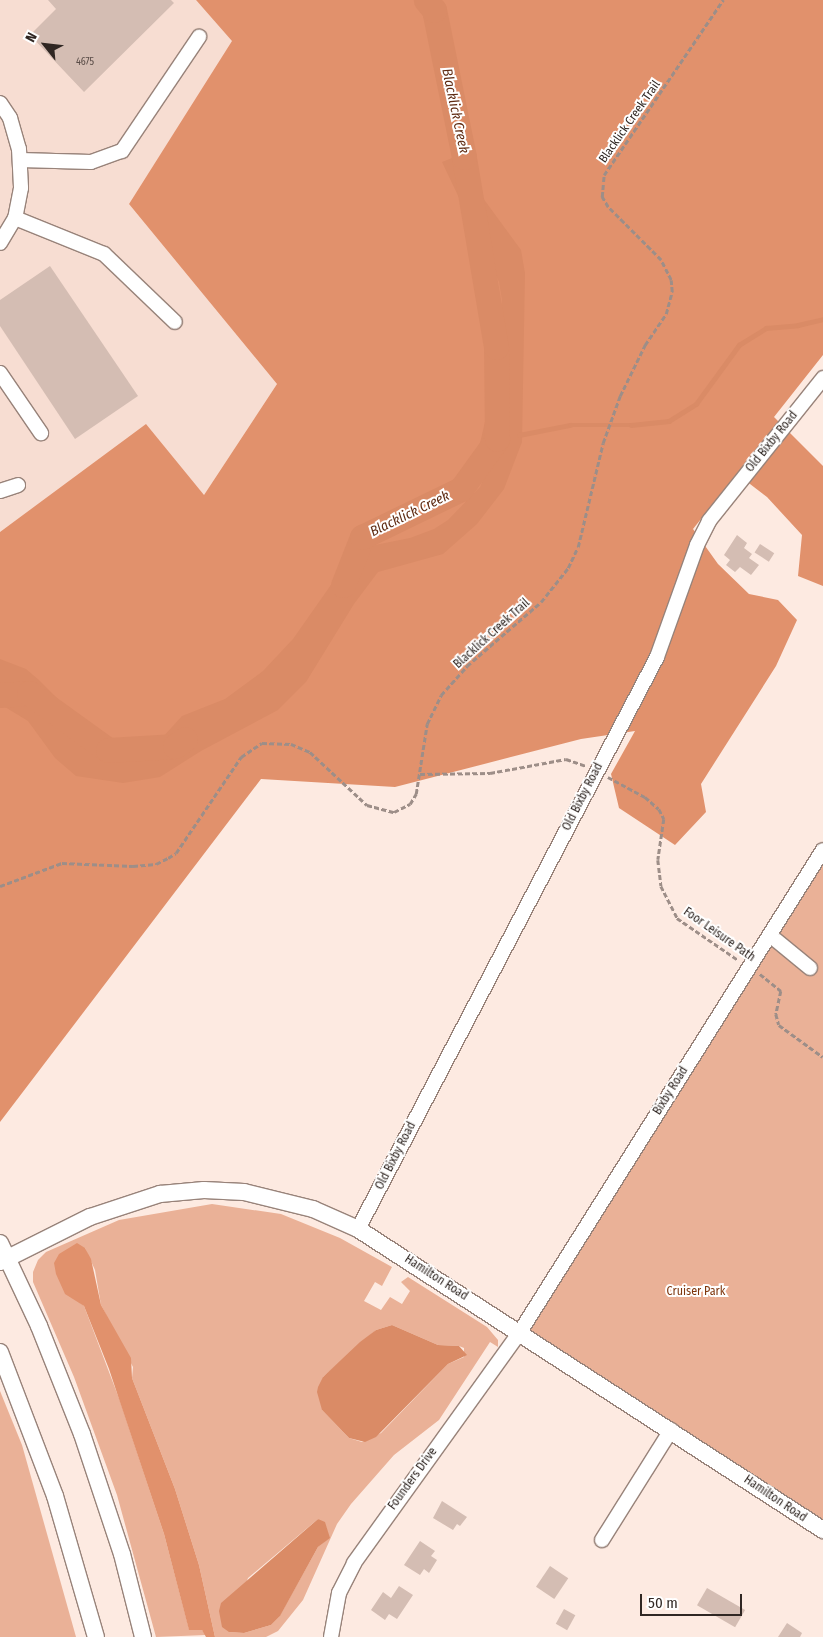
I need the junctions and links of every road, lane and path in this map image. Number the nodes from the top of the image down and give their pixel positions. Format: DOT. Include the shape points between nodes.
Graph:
graph roads {
  1 [pos="722,0"];
  2 [pos="199,38"];
  3 [pos="0,103"];
  4 [pos="20,160"];
  5 [pos="15,218"];
  6 [pos="0,243"];
  7 [pos="175,322"];
  8 [pos="0,373"];
  9 [pos="823,378"];
  10 [pos="41,433"];
  11 [pos="18,485"];
  12 [pos="0,491"];
  13 [pos="596,771"];
  14 [pos="420,774"];
  15 [pos="823,850"];
  16 [pos="0,886"];
  17 [pos="776,940"];
  18 [pos="748,966"];
  19 [pos="810,968"];
  20 [pos="823,1057"];
  21 [pos="358,1229"];
  22 [pos="0,1243"];
  23 [pos="4,1260"];
  24 [pos="520,1332"];
  25 [pos="0,1352"];
  26 [pos="671,1430"];
  27 [pos="823,1530"];
  28 [pos="602,1540"];
  29 [pos="96,1637"];
  30 [pos="143,1637"];
  31 [pos="331,1637"];
  1 -- 14 [label="path, Blacklick Creek Trail" via="604,175 602,197 661,260 671,280 672,292 666,314 630,372 612,416 585,527 568,568 541,602 467,666 441,695 427,724"];
  2 -- 4 [label="street" via="122,151 91,162"];
  3 -- 4 [label="street" via="10,118"];
  4 -- 5 [label="street" via="21,188"];
  5 -- 6 [label="street"];
  5 -- 7 [label="street" via="104,254"];
  8 -- 10 [label="street"];
  9 -- 13 [label="street, Old Bixby Road" via="709,521 697,545 657,657"];
  11 -- 12 [label="street"];
  13 -- 14 [label="path, Foor Leisure Path" via="566,759 490,774"];
  13 -- 18 [label="path, Foor Leisure Path" via="645,797 660,809 664,819 658,860 661,886 677,918"];
  13 -- 21 [label="street, Old Bixby Road"];
  14 -- 16 [label="path, Blacklick Creek Trail" via="416,794 410,804 403,810 380,810 355,796 310,752 291,744 262,743 241,757 176,853 168,858 156,864 134,866 62,863"];
  15 -- 18 [label="street, Bixby Road"];
  17 -- 19 [label="street"];
  18 -- 20 [label="path, Foor Leisure Path" via="781,991 776,1014 779,1025"];
  18 -- 24 [label="street, Bixby Road"];
  21 -- 23 [label="main road, Hamilton Road" via="313,1209 260,1195 184,1191 116,1206"];
  21 -- 24 [label="main road, Hamilton Road"];
  22 -- 23 [label="main road"];
  23 -- 30 [label="main road" via="82,1434 122,1554"];
  24 -- 26 [label="main road, Hamilton Road"];
  24 -- 31 [label="street, Founders Drive" via="354,1563 339,1593"];
  25 -- 29 [label="main road" via="53,1488"];
  26 -- 27 [label="main road, Hamilton Road"];
  26 -- 28 [label="street"];
}
